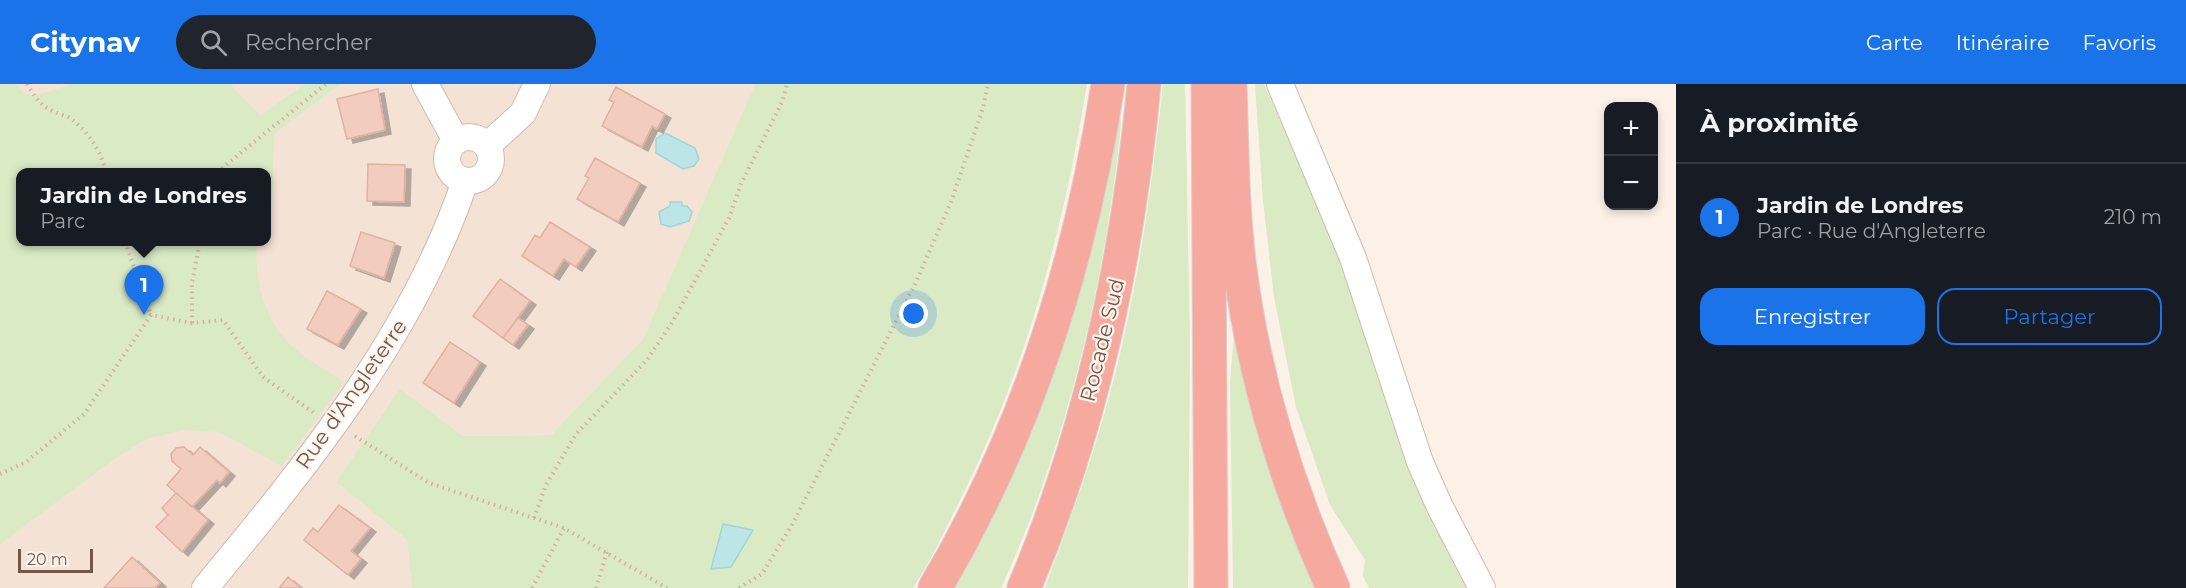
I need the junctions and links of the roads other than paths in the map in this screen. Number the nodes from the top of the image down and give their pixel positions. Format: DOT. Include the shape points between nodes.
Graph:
graph roads {
  1 [pos="425,84"];
  2 [pos="537,84"];
  3 [pos="1108,84"];
  4 [pos="1144,84"];
  5 [pos="1208,84"];
  6 [pos="1230,84"];
  7 [pos="1280,84"];
  8 [pos="456,141"];
  9 [pos="487,146"];
  10 [pos="465,181"];
  11 [pos="205,588"];
  12 [pos="935,588"];
  13 [pos="1024,588"];
  14 [pos="1211,588"];
  15 [pos="1333,588"];
  16 [pos="1482,588"];
  1 -- 8 [label="street"];
  2 -- 9 [label="street" via="523,113"];
  3 -- 12 [label="highway" via="1077,244 1040,365 990,485 962,544"];
  4 -- 13 [label="highway, Rocade Sud" via="1118,277 1095,377 1067,474"];
  5 -- 14 [label="highway"];
  6 -- 15 [label="highway" via="1239,260 1252,345 1286,470"];
  7 -- 16 [label="street" via="1353,258 1420,462"];
  8 -- 9 [label="street" via="469,136"];
  8 -- 10 [label="street" via="447,160 452,174"];
  9 -- 10 [label="street" via="491,160 485,174"];
  10 -- 11 [label="street, Rue d'Angleterre" via="450,226 411,307 333,423"];
}
